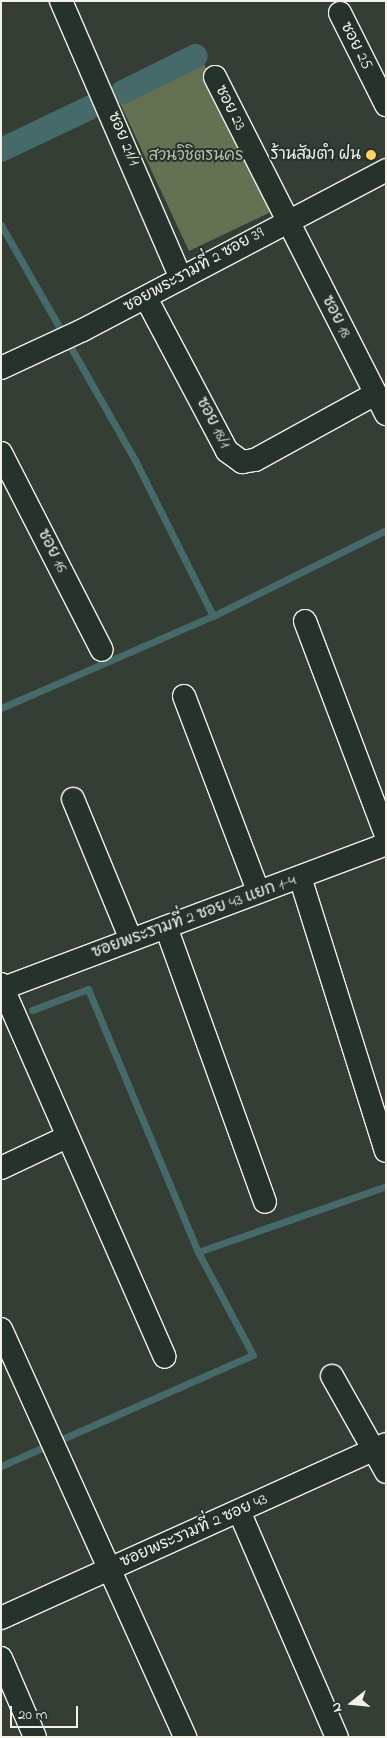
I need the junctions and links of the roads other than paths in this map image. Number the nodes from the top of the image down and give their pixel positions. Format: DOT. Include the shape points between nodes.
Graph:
graph roads {
  1 [pos="61,1"];
  2 [pos="340,13"];
  3 [pos="214,77"];
  4 [pos="386,104"];
  5 [pos="386,170"];
  6 [pos="287,220"];
  7 [pos="182,278"];
  8 [pos="146,298"];
  9 [pos="1,368"];
  10 [pos="375,394"];
  11 [pos="386,414"];
  12 [pos="1,453"];
  13 [pos="305,622"];
  14 [pos="102,650"];
  15 [pos="184,696"];
  16 [pos="73,799"];
  17 [pos="386,835"];
  18 [pos="386,844"];
  19 [pos="300,877"];
  20 [pos="258,891"];
  21 [pos="166,927"];
  22 [pos="131,940"];
  23 [pos="2,988"];
  24 [pos="67,1137"];
  25 [pos="386,1151"];
  26 [pos="1,1168"];
  27 [pos="265,1202"];
  28 [pos="1,1329"];
  29 [pos="165,1357"];
  30 [pos="332,1376"];
  31 [pos="380,1447"];
  32 [pos="386,1472"];
  33 [pos="239,1511"];
  34 [pos="110,1569"];
  35 [pos="1,1618"];
  36 [pos="1,1658"];
  37 [pos="36,1737"];
  38 [pos="185,1737"];
  39 [pos="337,1737"];
  1 -- 7 [label="street, ซอย 21/1"];
  2 -- 4 [label="street, ซอย 25"];
  3 -- 6 [label="street, ซอย 23"];
  5 -- 6 [label="street, ซอยพระรามที่ 2 ซอย 39"];
  6 -- 7 [label="street, ซอยพระรามที่ 2 ซอย 39"];
  6 -- 10 [label="street, ซอย 18"];
  7 -- 8 [label="street, ซอยพระรามที่ 2 ซอย 39"];
  8 -- 9 [label="street, ซอยพระรามที่ 2 ซอย 39"];
  8 -- 10 [label="street, ซอย 18/1" via="227,451 242,462 255,460"];
  10 -- 11 [label="street, ซอย 18"];
  12 -- 14 [label="street, ซอย 16"];
  13 -- 17 [label="street"];
  15 -- 20 [label="street"];
  16 -- 22 [label="street"];
  18 -- 19 [label="street, ซอยพระรามที่ 2 ซอย 43 แยก 1-4"];
  19 -- 20 [label="street, ซอยพระรามที่ 2 ซอย 43 แยก 1-4"];
  19 -- 25 [label="street"];
  20 -- 21 [label="street, ซอยพระรามที่ 2 ซอย 43 แยก 1-4"];
  21 -- 22 [label="street, ซอยพระรามที่ 2 ซอย 43 แยก 1-4"];
  21 -- 27 [label="street"];
  22 -- 23 [label="street, ซอยพระรามที่ 2 ซอย 43 แยก 1-4"];
  23 -- 24 [label="street"];
  24 -- 26 [label="street"];
  24 -- 29 [label="street"];
  28 -- 34 [label="street"];
  30 -- 31 [label="street"];
  31 -- 32 [label="street"];
  31 -- 33 [label="street, ซอยพระรามที่ 2 ซอย 43"];
  33 -- 34 [label="street, ซอยพระรามที่ 2 ซอย 43"];
  33 -- 39 [label="street"];
  34 -- 35 [label="street, ซอยพระรามที่ 2 ซอย 43"];
  34 -- 38 [label="street"];
  36 -- 37 [label="street"];
}
